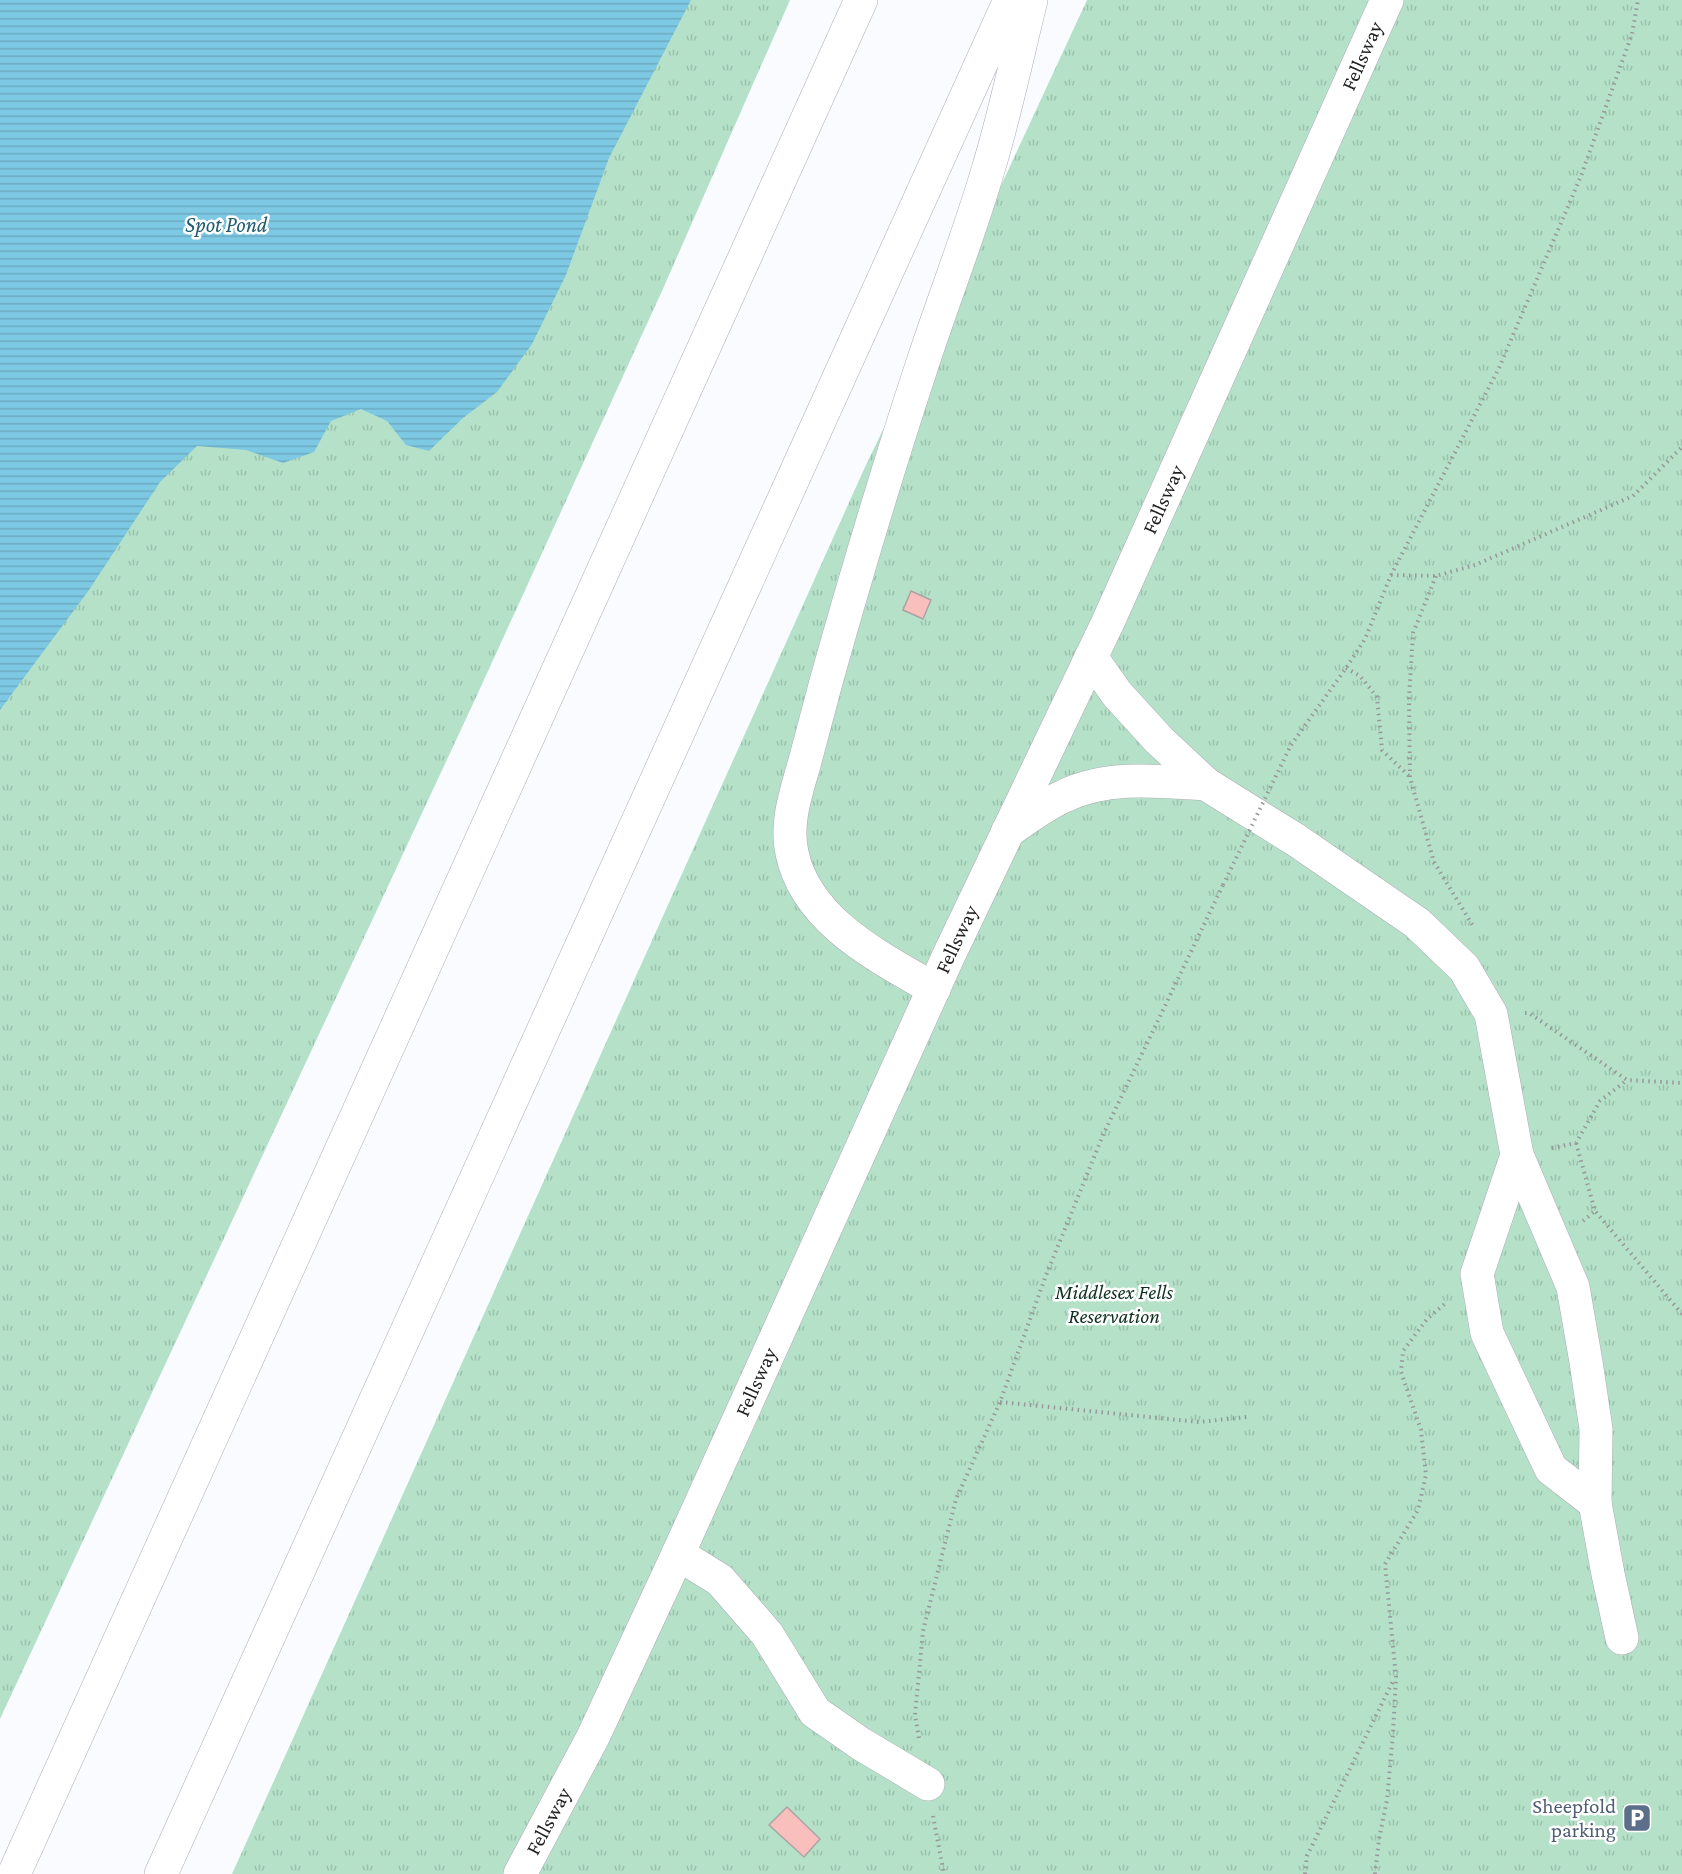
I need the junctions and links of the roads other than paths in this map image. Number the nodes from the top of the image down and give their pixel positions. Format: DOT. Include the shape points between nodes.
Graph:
graph roads {
  1 [pos="861,0"];
  2 [pos="1010,0"];
  3 [pos="1031,0"];
  4 [pos="1387,0"];
  5 [pos="1091,657"];
  6 [pos="1206,784"];
  7 [pos="1008,831"];
  8 [pos="934,989"];
  9 [pos="1517,1155"];
  10 [pos="1594,1503"];
  11 [pos="678,1554"];
  12 [pos="1623,1638"];
  13 [pos="927,1785"];
  14 [pos="14,1874"];
  15 [pos="161,1874"];
  16 [pos="520,1874"];
  1 -- 14 [label="main road"];
  2 -- 15 [label="main road"];
  3 -- 8 [label="main road" via="988,170 868,536 789,832 798,872 820,907 864,946"];
  4 -- 5 [label="main road, Fellsway"];
  5 -- 6 [label="main road" via="1117,694"];
  5 -- 7 [label="main road, Fellsway"];
  6 -- 7 [label="main road" via="1131,781 1086,788 1063,796"];
  6 -- 9 [label="main road" via="1417,923 1464,968 1491,1014"];
  7 -- 8 [label="main road, Fellsway"];
  8 -- 11 [label="main road, Fellsway"];
  9 -- 10 [label="main road" via="1573,1287 1596,1429"];
  9 -- 10 [label="main road" via="1477,1274 1487,1333 1551,1469"];
  10 -- 12 [label="main road"];
  11 -- 13 [label="main road" via="720,1580 767,1634 814,1712"];
  11 -- 16 [label="main road, Fellsway" via="593,1737"];
}
